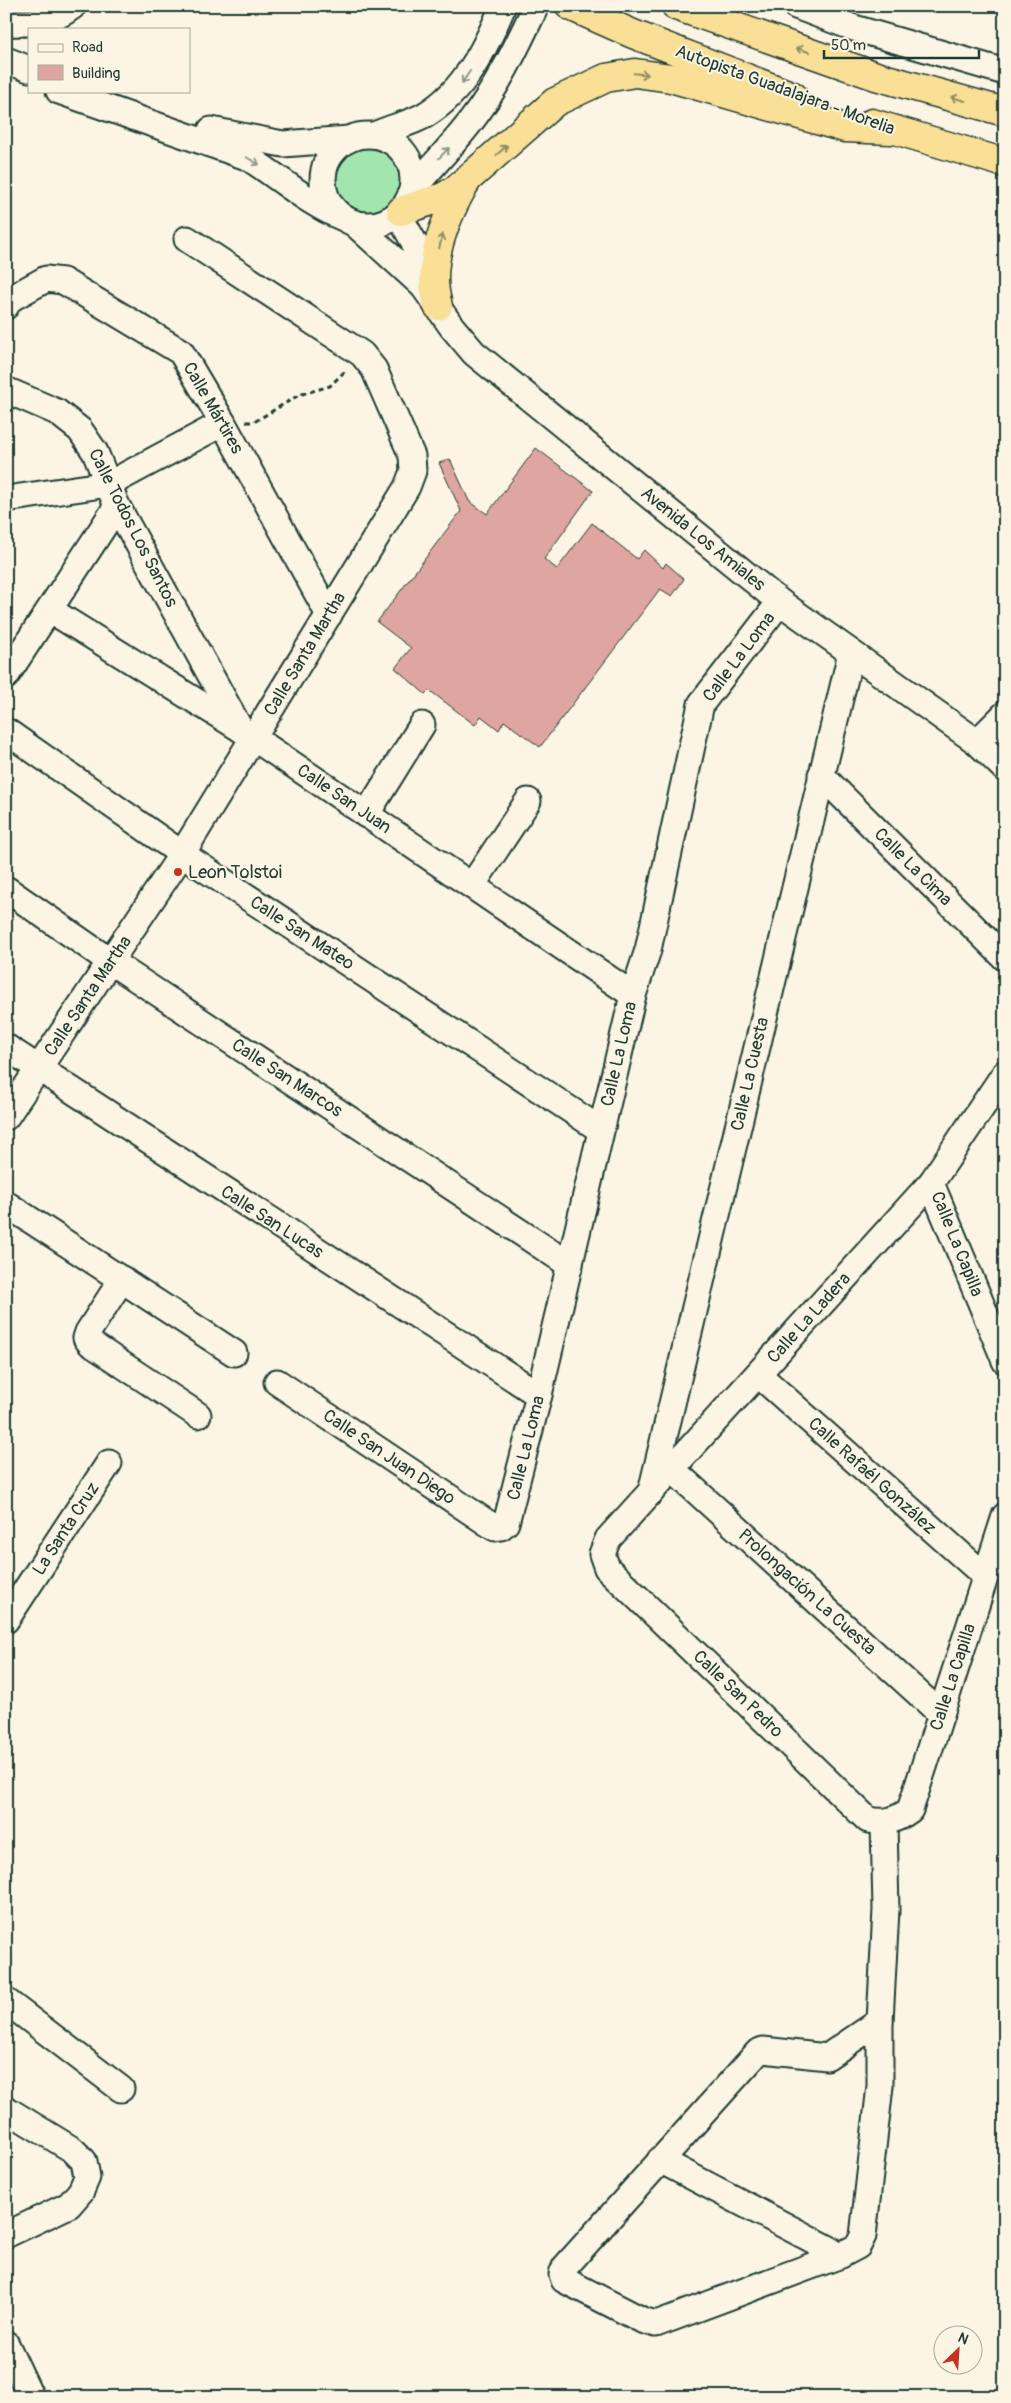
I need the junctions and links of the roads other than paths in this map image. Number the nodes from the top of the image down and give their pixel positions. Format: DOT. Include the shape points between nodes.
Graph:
graph roads {
  1 [pos="73,6"];
  2 [pos="503,6"];
  3 [pos="536,6"];
  4 [pos="570,6"];
  5 [pos="676,6"];
  6 [pos="796,6"];
  7 [pos="829,6"];
  8 [pos="6,23"];
  9 [pos="6,60"];
  10 [pos="1005,61"];
  11 [pos="28,69"];
  12 [pos="1005,72"];
  13 [pos="6,73"];
  14 [pos="28,81"];
  15 [pos="62,92"];
  16 [pos="97,92"];
  17 [pos="1005,112"];
  18 [pos="890,130"];
  19 [pos="375,135"];
  20 [pos="350,138"];
  21 [pos="1005,163"];
  22 [pos="466,182"];
  23 [pos="404,205"];
  24 [pos="348,220"];
  25 [pos="187,239"];
  26 [pos="430,296"];
  27 [pos="6,306"];
  28 [pos="6,390"];
  29 [pos="223,423"];
  30 [pos="113,495"];
  31 [pos="6,499"];
  32 [pos="780,602"];
  33 [pos="50,610"];
  34 [pos="329,615"];
  35 [pos="850,653"];
  36 [pos="6,676"];
  37 [pos="1005,714"];
  38 [pos="422,725"];
  39 [pos="6,731"];
  40 [pos="247,733"];
  41 [pos="976,742"];
  42 [pos="1005,769"];
  43 [pos="821,775"];
  44 [pos="528,801"];
  45 [pos="366,815"];
  46 [pos="182,854"];
  47 [pos="473,884"];
  48 [pos="6,889"];
  49 [pos="1005,958"];
  50 [pos="111,962"];
  51 [pos="633,995"];
  52 [pos="6,1047"];
  53 [pos="38,1069"];
  54 [pos="1005,1073"];
  55 [pos="6,1117"];
  56 [pos="601,1130"];
  57 [pos="931,1183"];
  58 [pos="6,1204"];
  59 [pos="570,1264"];
  60 [pos="122,1279"];
  61 [pos="234,1354"];
  62 [pos="1005,1361"];
  63 [pos="759,1375"];
  64 [pos="277,1382"];
  65 [pos="539,1395"];
  66 [pos="198,1415"];
  67 [pos="109,1463"];
  68 [pos="673,1470"];
  69 [pos="651,1494"];
  70 [pos="1005,1516"];
  71 [pos="501,1527"];
  72 [pos="602,1554"];
  73 [pos="985,1576"];
  74 [pos="6,1620"];
  75 [pos="941,1714"];
  76 [pos="884,1823"];
  77 [pos="6,2001"];
  78 [pos="880,2021"];
  79 [pos="121,2089"];
  80 [pos="6,2109"];
  81 [pos="660,2160"];
  82 [pos="6,2234"];
  83 [pos="841,2255"];
  84 [pos="6,2344"];
  85 [pos="31,2397"];
  1 -- 8 [label="street" via="36,24"];
  2 -- 19 [label="street, one-way" via="491,35 452,95 424,116"];
  23 -- 3 [label="street, one-way" via="473,120 504,72"];
  4 -- 18 [label="highway, Autopista Guadalajara - Morelia" via="758,84"];
  17 -- 5 [label="highway, one-way" via="876,76"];
  6 -- 12 [label="street" via="854,28"];
  7 -- 10 [label="street"];
  9 -- 11 [label="street"];
  13 -- 14 [label="street"];
  15 -- 24 [label="street, one-way" via="247,157 305,199"];
  16 -- 20 [label="street" via="190,124 261,141 305,144"];
  18 -- 21 [label="highway, Autopista Guadalajara - Morelia"];
  22 -- 18 [label="highway, one-way" via="555,102 606,78 635,73 671,78 844,128"];
  19 -- 20 [label="street"];
  19 -- 23 [label="street" via="389,140 405,155 413,175"];
  20 -- 24 [label="street" via="329,156 322,182 331,207"];
  22 -- 23 [label="highway" via="443,197"];
  26 -- 22 [label="highway, one-way" via="448,216"];
  23 -- 24 [label="street" via="385,222 370,225"];
  23 -- 26 [label="street, Avenida Los Amiales"];
  24 -- 26 [label="street, Avenida Los Amiales"];
  25 -- 34 [label="street, Calle Santa Martha" via="362,354 374,369 412,456 407,487"];
  26 -- 32 [label="street, Avenida Los Amiales" via="474,353"];
  27 -- 29 [label="street, Calle Mártires" via="10,300 46,279 64,281 181,352"];
  28 -- 30 [label="street, Calle Todos Los Santos" via="57,412 80,430 95,452"];
  29 -- 30 [label="street"];
  29 -- 34 [label="street, Calle Mártires"];
  30 -- 31 [label="street"];
  30 -- 33 [label="street"];
  30 -- 40 [label="street, Calle Todos Los Santos"];
  32 -- 35 [label="street, Avenida Los Amiales"];
  32 -- 51 [label="street, Calle La Loma" via="701,704 648,950"];
  33 -- 36 [label="street"];
  33 -- 40 [label="street, Calle San Juan"];
  34 -- 40 [label="street, Calle Santa Martha"];
  35 -- 41 [label="street, Avenida Los Amiales"];
  35 -- 43 [label="street, Calle La Cuesta"];
  37 -- 41 [label="street"];
  38 -- 45 [label="street"];
  39 -- 46 [label="street, Calle San Mateo"];
  40 -- 45 [label="street, Calle San Juan"];
  40 -- 46 [label="street, Calle Santa Martha"];
  41 -- 42 [label="street, Avenida Los Amiales"];
  43 -- 49 [label="street, Calle La Cima"];
  43 -- 69 [label="street, Calle La Cuesta"];
  44 -- 47 [label="street"];
  45 -- 47 [label="street, Calle San Juan"];
  46 -- 50 [label="street, Calle Santa Martha"];
  46 -- 56 [label="street, Calle San Mateo"];
  47 -- 51 [label="street, Calle San Juan"];
  48 -- 50 [label="street, Calle San Marcos"];
  50 -- 53 [label="street, Calle Santa Martha"];
  50 -- 59 [label="street, Calle San Marcos"];
  51 -- 56 [label="street, Calle La Loma"];
  52 -- 53 [label="street, Calle San Lucas"];
  53 -- 55 [label="street, Calle Santa Martha"];
  53 -- 65 [label="street, Calle San Lucas"];
  54 -- 57 [label="street, Calle La Ladera"];
  56 -- 59 [label="street, Calle La Loma"];
  57 -- 62 [label="street, Calle La Capilla"];
  57 -- 63 [label="street, Calle La Ladera"];
  58 -- 60 [label="street"];
  59 -- 65 [label="street, Calle La Loma"];
  60 -- 61 [label="street"];
  60 -- 66 [label="street" via="86,1338"];
  63 -- 68 [label="street, Calle La Ladera"];
  63 -- 73 [label="street, Calle Rafaél González"];
  64 -- 71 [label="street, Calle San Juan Diego" via="494,1528"];
  65 -- 71 [label="street, Calle La Loma" via="506,1523"];
  67 -- 74 [label="street, La Santa Cruz"];
  68 -- 69 [label="street, Calle La Ladera"];
  68 -- 75 [label="street, Prolongación La Cuesta"];
  69 -- 72 [label="street, Calle La Ladera" via="608,1539"];
  70 -- 73 [label="street, Calle La Capilla"];
  72 -- 76 [label="street, Calle San Pedro" via="607,1568 868,1820"];
  73 -- 75 [label="street, Calle La Capilla"];
  75 -- 76 [label="street, Calle La Capilla" via="910,1810"];
  76 -- 78 [label="street" via="886,1910"];
  77 -- 79 [label="street"];
  78 -- 81 [label="street" via="827,2057 758,2052"];
  78 -- 83 [label="street" via="880,2086 863,2236 858,2246"];
  80 -- 82 [label="street" via="73,2150 84,2160 87,2177 70,2205"];
  81 -- 83 [label="street"];
  81 -- 83 [label="street" via="565,2267 564,2280 656,2324"];
  84 -- 85 [label="street"];
}
